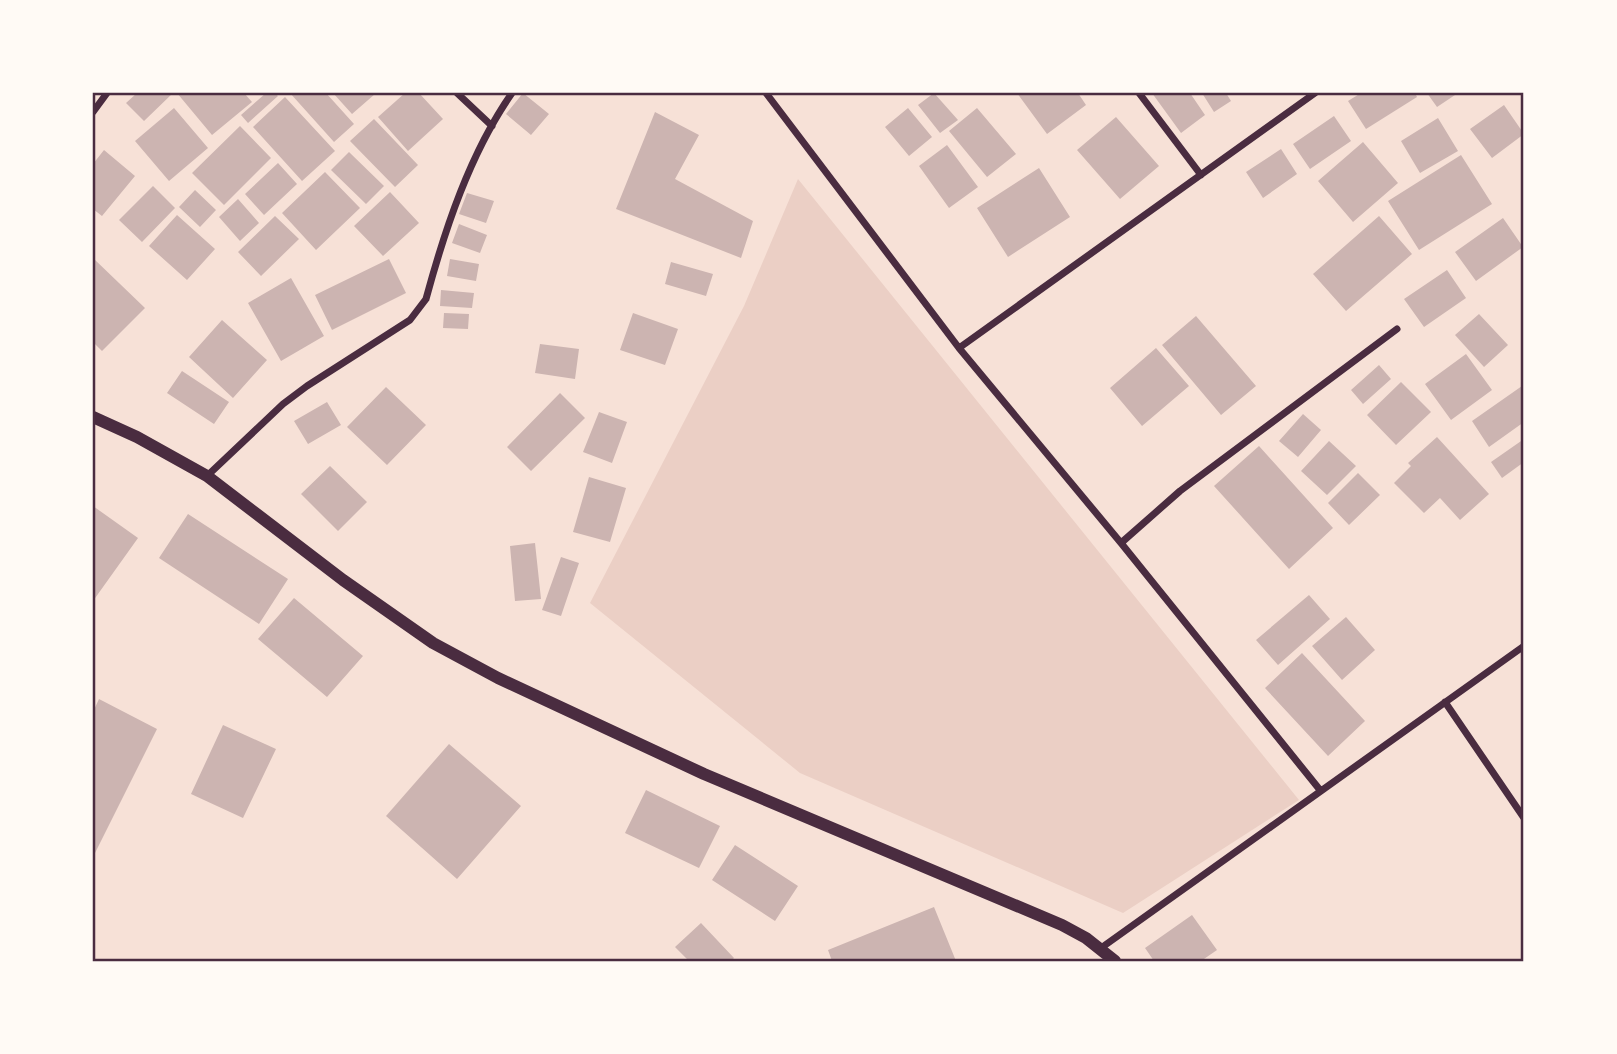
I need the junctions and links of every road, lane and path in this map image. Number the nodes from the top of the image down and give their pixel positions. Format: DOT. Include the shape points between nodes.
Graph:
graph roads {
  1 [pos="107,93"];
  2 [pos="457,93"];
  3 [pos="512,93"];
  4 [pos="766,93"];
  5 [pos="1139,93"];
  6 [pos="1315,93"];
  7 [pos="93,112"];
  8 [pos="492,126"];
  9 [pos="1201,175"];
  10 [pos="1397,329"];
  11 [pos="960,348"];
  12 [pos="93,417"];
  13 [pos="207,476"];
  14 [pos="1121,543"];
  15 [pos="1524,646"];
  16 [pos="1445,702"];
  17 [pos="1320,790"];
  18 [pos="1524,818"];
  19 [pos="1101,948"];
  20 [pos="1115,961"];
  1 -- 7 [label="street"];
  2 -- 8 [label="street"];
  3 -- 8 [label="street"];
  4 -- 11 [label="street"];
  5 -- 9 [label="street"];
  6 -- 9 [label="street"];
  8 -- 13 [label="street" via="454,210 426,299 410,320 283,404"];
  9 -- 11 [label="street"];
  10 -- 14 [label="street" via="1180,491"];
  11 -- 14 [label="street"];
  12 -- 13 [label="street"];
  13 -- 19 [label="street" via="433,643 526,692 704,774 1062,925"];
  14 -- 17 [label="street"];
  15 -- 16 [label="street"];
  16 -- 17 [label="street"];
  16 -- 18 [label="street"];
  17 -- 19 [label="street"];
  19 -- 20 [label="street"];
}
